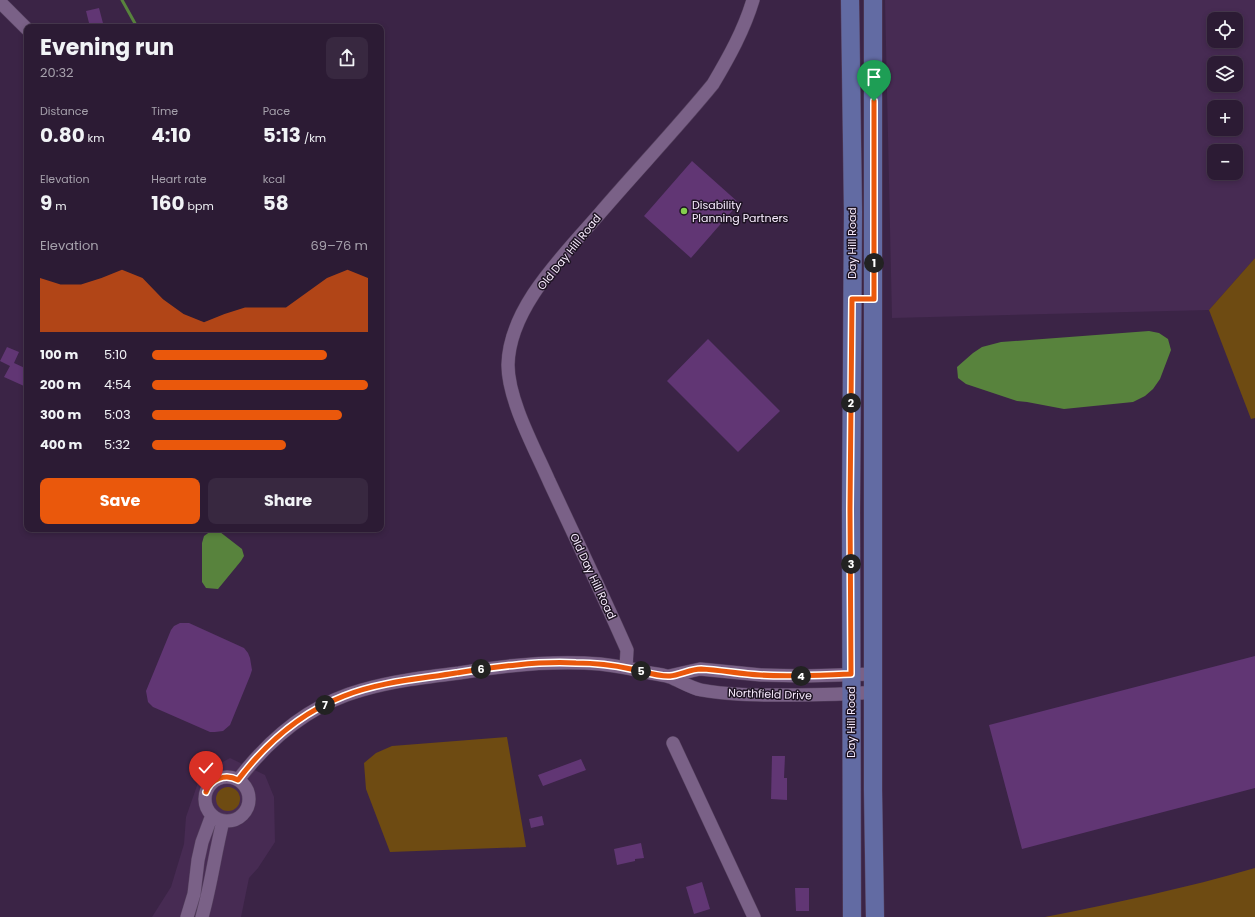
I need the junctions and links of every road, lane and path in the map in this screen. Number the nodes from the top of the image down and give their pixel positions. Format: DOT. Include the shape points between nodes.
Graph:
graph roads {
  1 [pos="753,0"];
  2 [pos="850,0"];
  3 [pos="873,0"];
  4 [pos="0,2"];
  5 [pos="24,26"];
  6 [pos="851,100"];
  7 [pos="874,101"];
  8 [pos="852,299"];
  9 [pos="874,299"];
  10 [pos="626,668"];
  11 [pos="851,674"];
  12 [pos="669,676"];
  13 [pos="874,683"];
  14 [pos="851,694"];
  15 [pos="673,743"];
  16 [pos="238,780"];
  17 [pos="218,818"];
  18 [pos="187,917"];
  19 [pos="202,917"];
  20 [pos="754,917"];
  21 [pos="852,917"];
  22 [pos="875,917"];
  1 -- 10 [label="street, Old Day Hill Road" via="728,60 713,84 552,269 523,312 514,331 510,348 510,384 519,412 627,650"];
  2 -- 6 [label="main road, Day Hill Road"];
  3 -- 7 [label="main road, Day Hill Road"];
  4 -- 5 [label="street"];
  6 -- 7 [label="main road"];
  6 -- 8 [label="main road, Day Hill Road"];
  7 -- 9 [label="main road, Day Hill Road"];
  8 -- 9 [label="main road"];
  8 -- 11 [label="main road, Day Hill Road"];
  9 -- 13 [label="main road, Day Hill Road"];
  10 -- 12 [label="street, Northfield Drive"];
  10 -- 16 [label="street, Northfield Drive" via="575,662 533,663 403,681 361,690 338,698 300,718 269,744"];
  11 -- 12 [label="street, Northfield Drive" via="761,675 700,669"];
  11 -- 13 [label="street, Northfield Drive"];
  11 -- 14 [label="main road, Day Hill Road"];
  12 -- 14 [label="street, Northfield Drive" via="700,690 759,695"];
  13 -- 14 [label="street, Northfield Drive"];
  13 -- 22 [label="main road, Day Hill Road"];
  14 -- 21 [label="main road, Day Hill Road"];
  15 -- 20 [label="street"];
  16 -- 17 [label="street" via="248,791 248,806 238,818 229,821"];
  16 -- 17 [label="street" via="222,777 209,785 205,800 207,808"];
  17 -- 18 [label="street" via="202,842 194,894"];
  17 -- 19 [label="street" via="209,894"];
}
